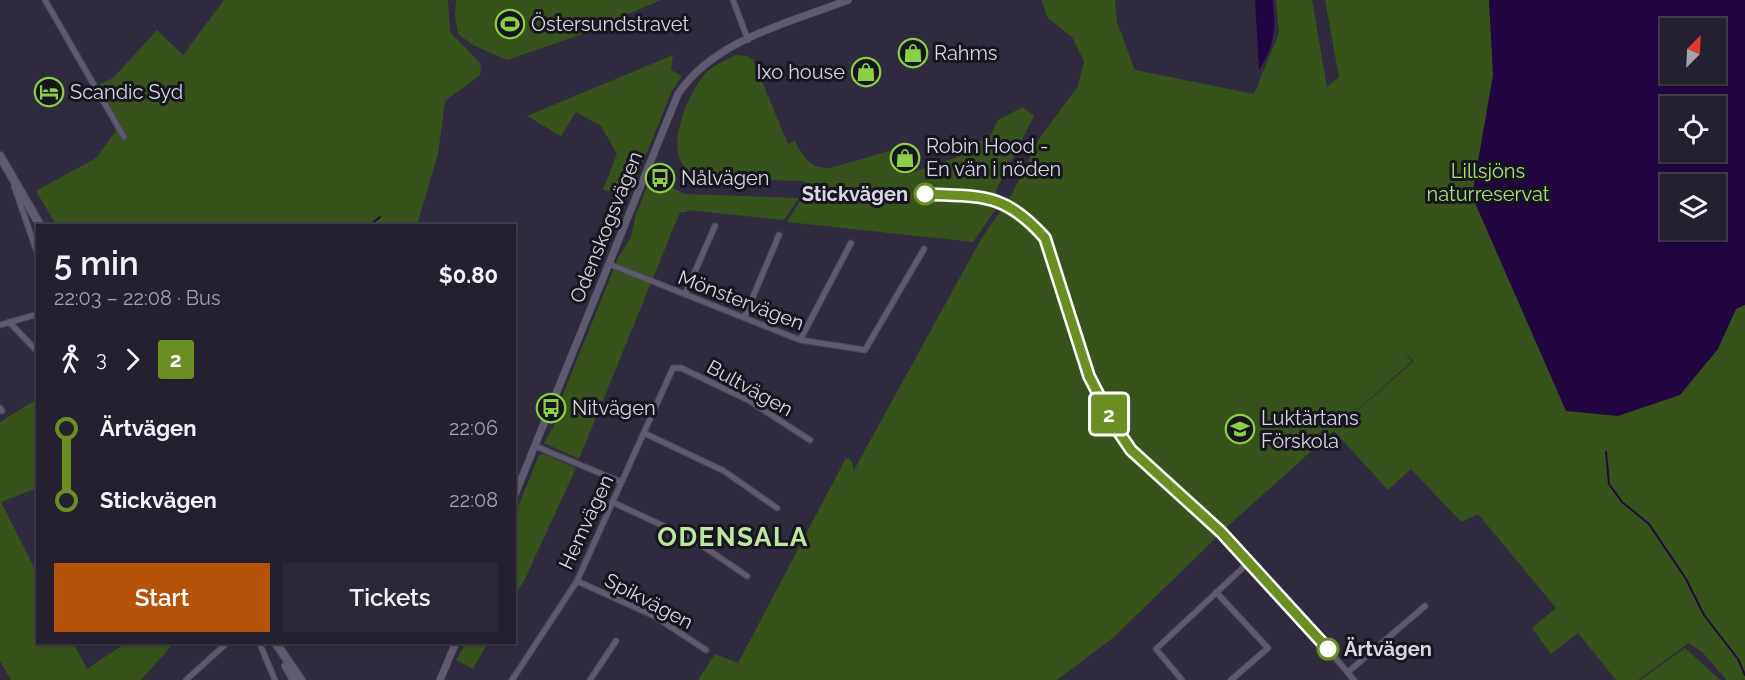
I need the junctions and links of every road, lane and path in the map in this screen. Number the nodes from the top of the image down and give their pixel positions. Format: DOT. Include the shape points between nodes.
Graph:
graph roads {
  1 [pos="45,0"];
  2 [pos="733,0"];
  3 [pos="848,0"];
  4 [pos="748,40"];
  5 [pos="124,136"];
  6 [pos="0,156"];
  7 [pos="9,170"];
  8 [pos="39,224"];
  9 [pos="715,226"];
  10 [pos="779,235"];
  11 [pos="851,243"];
  12 [pos="36,249"];
  13 [pos="924,249"];
  14 [pos="609,264"];
  15 [pos="685,294"];
  16 [pos="36,315"];
  17 [pos="744,318"];
  18 [pos="9,322"];
  19 [pos="0,325"];
  20 [pos="800,340"];
  21 [pos="36,350"];
  22 [pos="674,368"];
  23 [pos="644,433"];
  24 [pos="810,440"];
  25 [pos="535,446"];
  26 [pos="621,482"];
  27 [pos="516,492"];
  28 [pos="612,502"];
  29 [pos="777,508"];
  30 [pos="1221,532"];
  31 [pos="1249,562"];
  32 [pos="747,576"];
  33 [pos="577,581"];
  34 [pos="1216,592"];
  35 [pos="1425,606"];
  36 [pos="616,641"];
  37 [pos="226,644"];
  38 [pos="260,644"];
  39 [pos="275,644"];
  40 [pos="275,644"];
  41 [pos="455,644"];
  42 [pos="706,651"];
  43 [pos="1348,672"];
  44 [pos="186,680"];
  45 [pos="275,680"];
  46 [pos="294,680"];
  47 [pos="301,680"];
  48 [pos="440,680"];
  49 [pos="512,680"];
  50 [pos="590,680"];
  51 [pos="1182,680"];
  52 [pos="1231,680"];
  53 [pos="1354,680"];
  1 -- 5 [label="street"];
  2 -- 4 [label="street"];
  3 -- 4 [label="street, Odenskogsvägen"];
  4 -- 14 [label="street, Odenskogsvägen" via="709,59 678,94"];
  6 -- 7 [label="main road"];
  7 -- 8 [label="main road"];
  7 -- 12 [label="street"];
  9 -- 15 [label="street"];
  10 -- 17 [label="street"];
  11 -- 20 [label="street"];
  13 -- 20 [label="street, Mönstervägen" via="865,350"];
  14 -- 15 [label="street, Mönstervägen"];
  14 -- 25 [label="street, Odenskogsvägen"];
  15 -- 17 [label="street, Mönstervägen"];
  16 -- 18 [label="street"];
  17 -- 20 [label="street, Mönstervägen"];
  18 -- 19 [label="street"];
  18 -- 21 [label="street"];
  22 -- 23 [label="street, Hemvägen"];
  22 -- 24 [label="street, Bultvägen" via="748,400"];
  23 -- 26 [label="street, Hemvägen"];
  23 -- 29 [label="street" via="724,471"];
  25 -- 26 [label="street"];
  25 -- 27 [label="street, Odenskogsvägen"];
  26 -- 28 [label="street, Hemvägen"];
  28 -- 32 [label="street" via="694,540"];
  28 -- 33 [label="street, Hemvägen"];
  30 -- 31 [label="street"];
  31 -- 34 [label="street"];
  31 -- 43 [label="street"];
  33 -- 42 [label="street, Spikvägen" via="654,616"];
  33 -- 49 [label="street, Hemvägen"];
  34 -- 51 [label="street" via="1156,649"];
  34 -- 52 [label="street" via="1268,648"];
  35 -- 43 [label="street"];
  36 -- 50 [label="street"];
  37 -- 44 [label="street"];
  38 -- 45 [label="street"];
  39 -- 46 [label="main road"];
  40 -- 47 [label="main road"];
  41 -- 48 [label="street"];
  43 -- 53 [label="street"];
}
